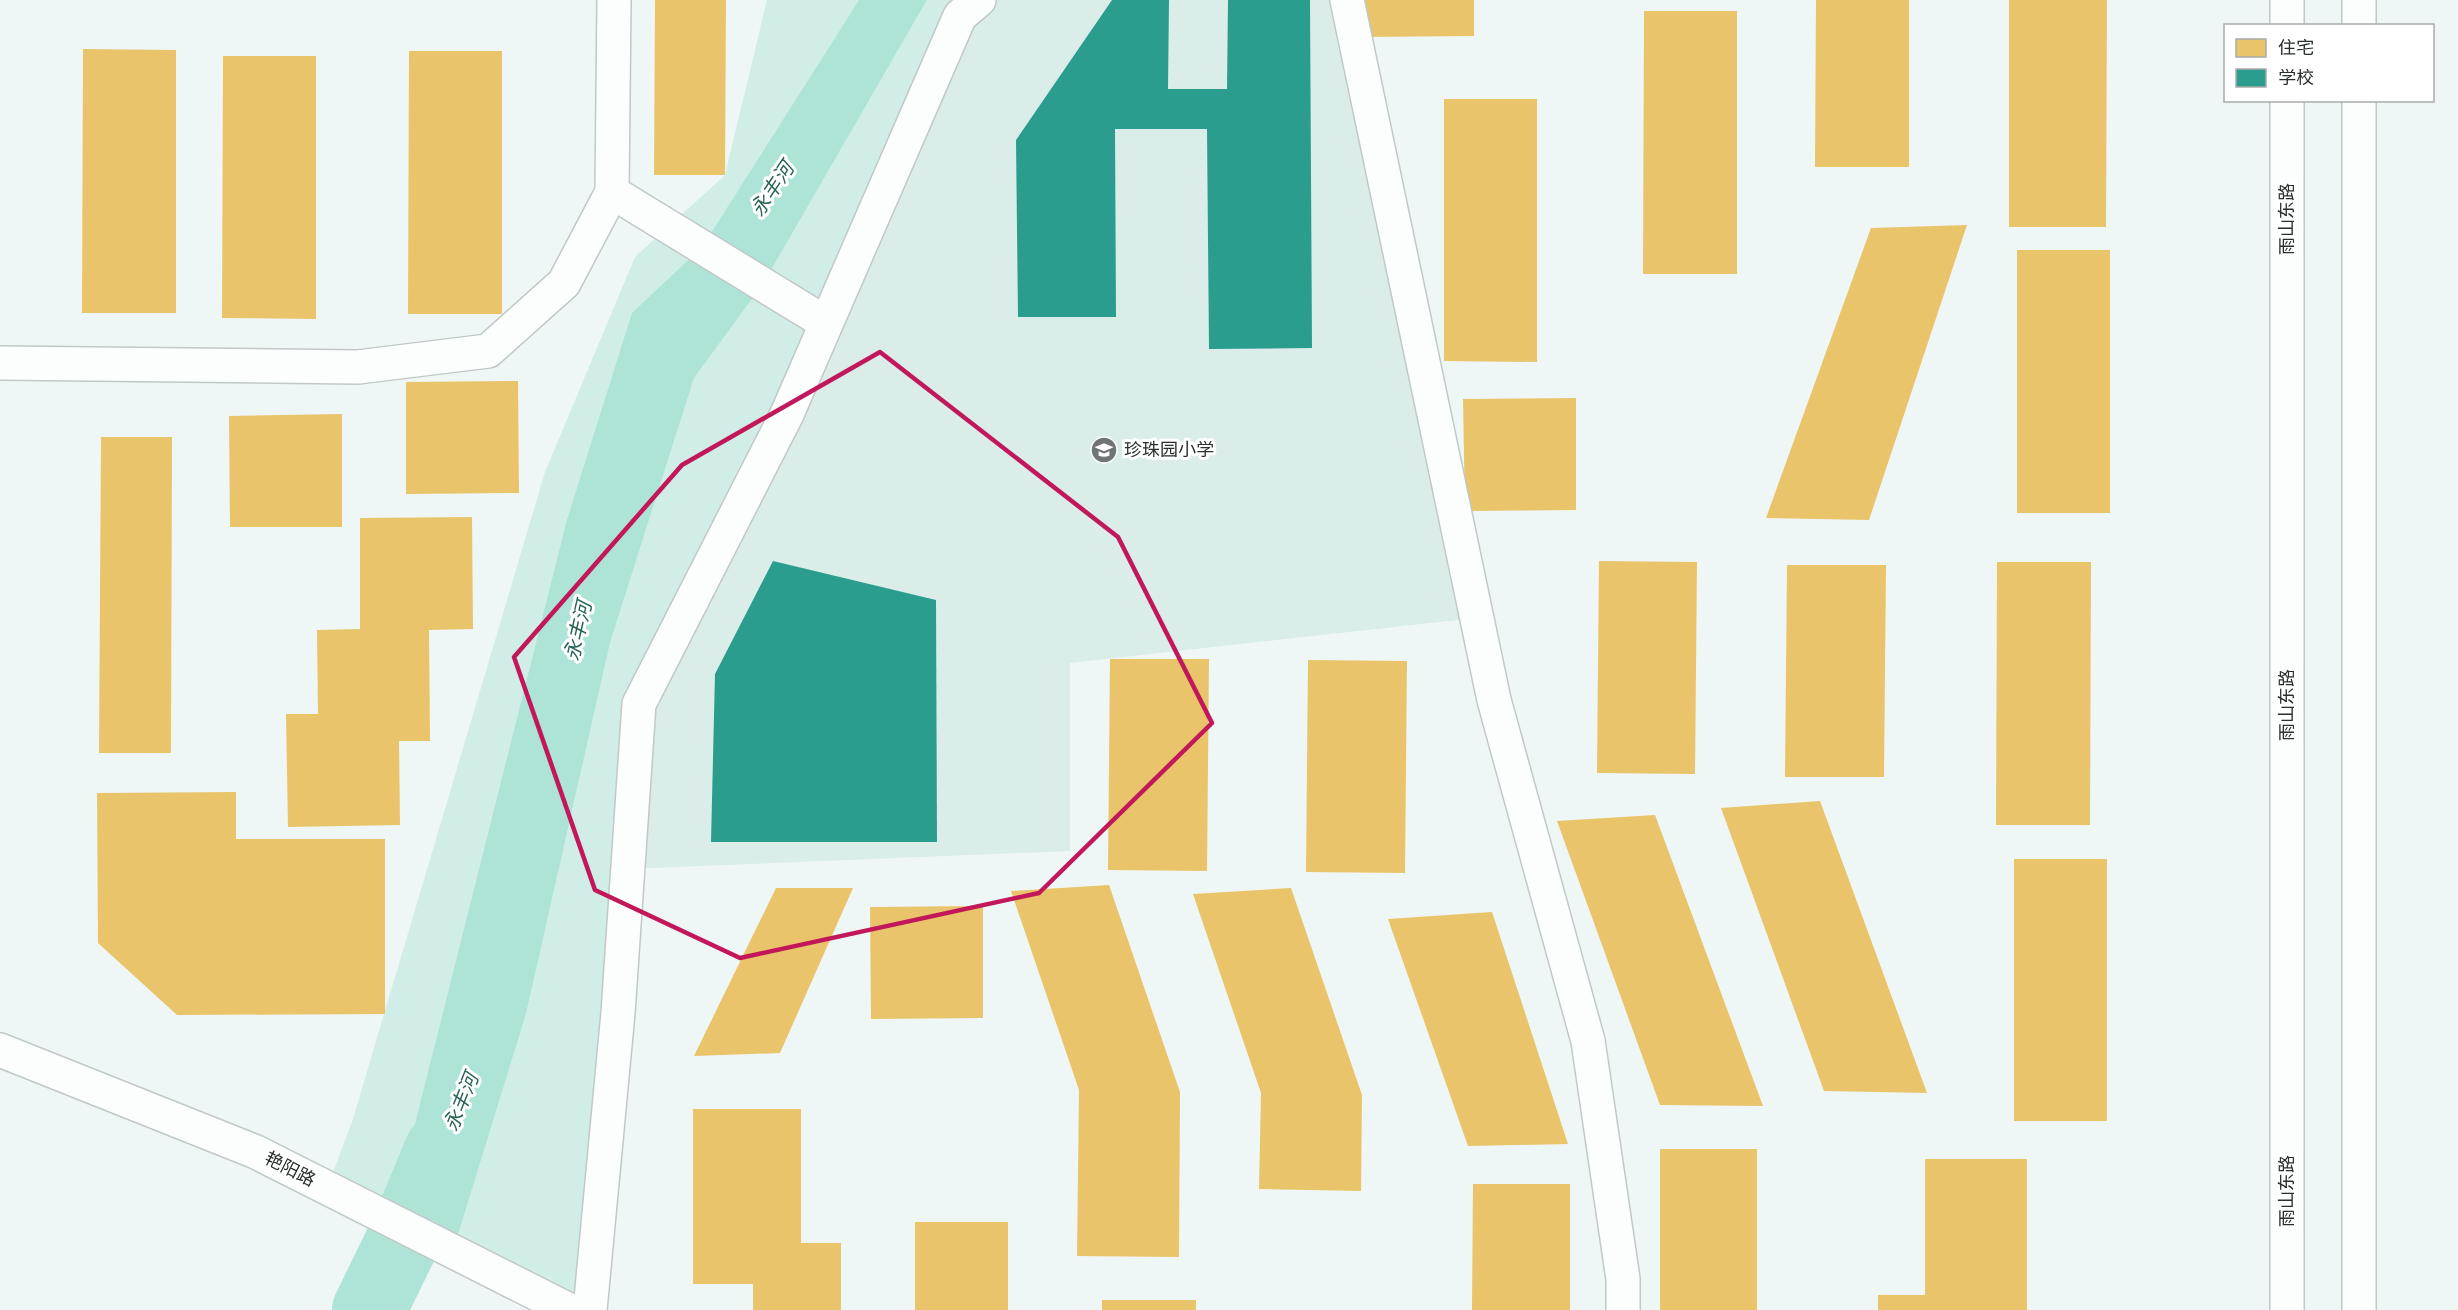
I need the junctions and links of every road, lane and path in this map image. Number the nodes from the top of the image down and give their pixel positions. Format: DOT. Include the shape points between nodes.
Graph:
graph roads {
  1 [pos="614,0"];
  2 [pos="979,0"];
  3 [pos="1347,0"];
  4 [pos="2287,0"];
  5 [pos="2359,0"];
  6 [pos="2287,24"];
  7 [pos="2359,24"];
  8 [pos="2287,102"];
  9 [pos="2359,102"];
  10 [pos="612,192"];
  11 [pos="826,323"];
  12 [pos="0,363"];
  13 [pos="0,1050"];
  14 [pos="569,1310"];
  15 [pos="590,1310"];
  16 [pos="1623,1310"];
  17 [pos="2287,1310"];
  18 [pos="2359,1310"];
  1 -- 10 [label="street"];
  2 -- 11 [label="street" via="960,16"];
  3 -- 16 [label="street" via="1494,700 1588,1041 1623,1279"];
  4 -- 6 [label="street"];
  5 -- 7 [label="street"];
  8 -- 17 [label="street, 雨山东路"];
  9 -- 18 [label="street"];
  10 -- 11 [label="street"];
  10 -- 12 [label="street" via="564,283 488,351 358,367"];
  11 -- 15 [label="street" via="787,414 639,704 618,1013"];
  13 -- 14 [label="street, 艳阳路" via="256,1152"];
}
